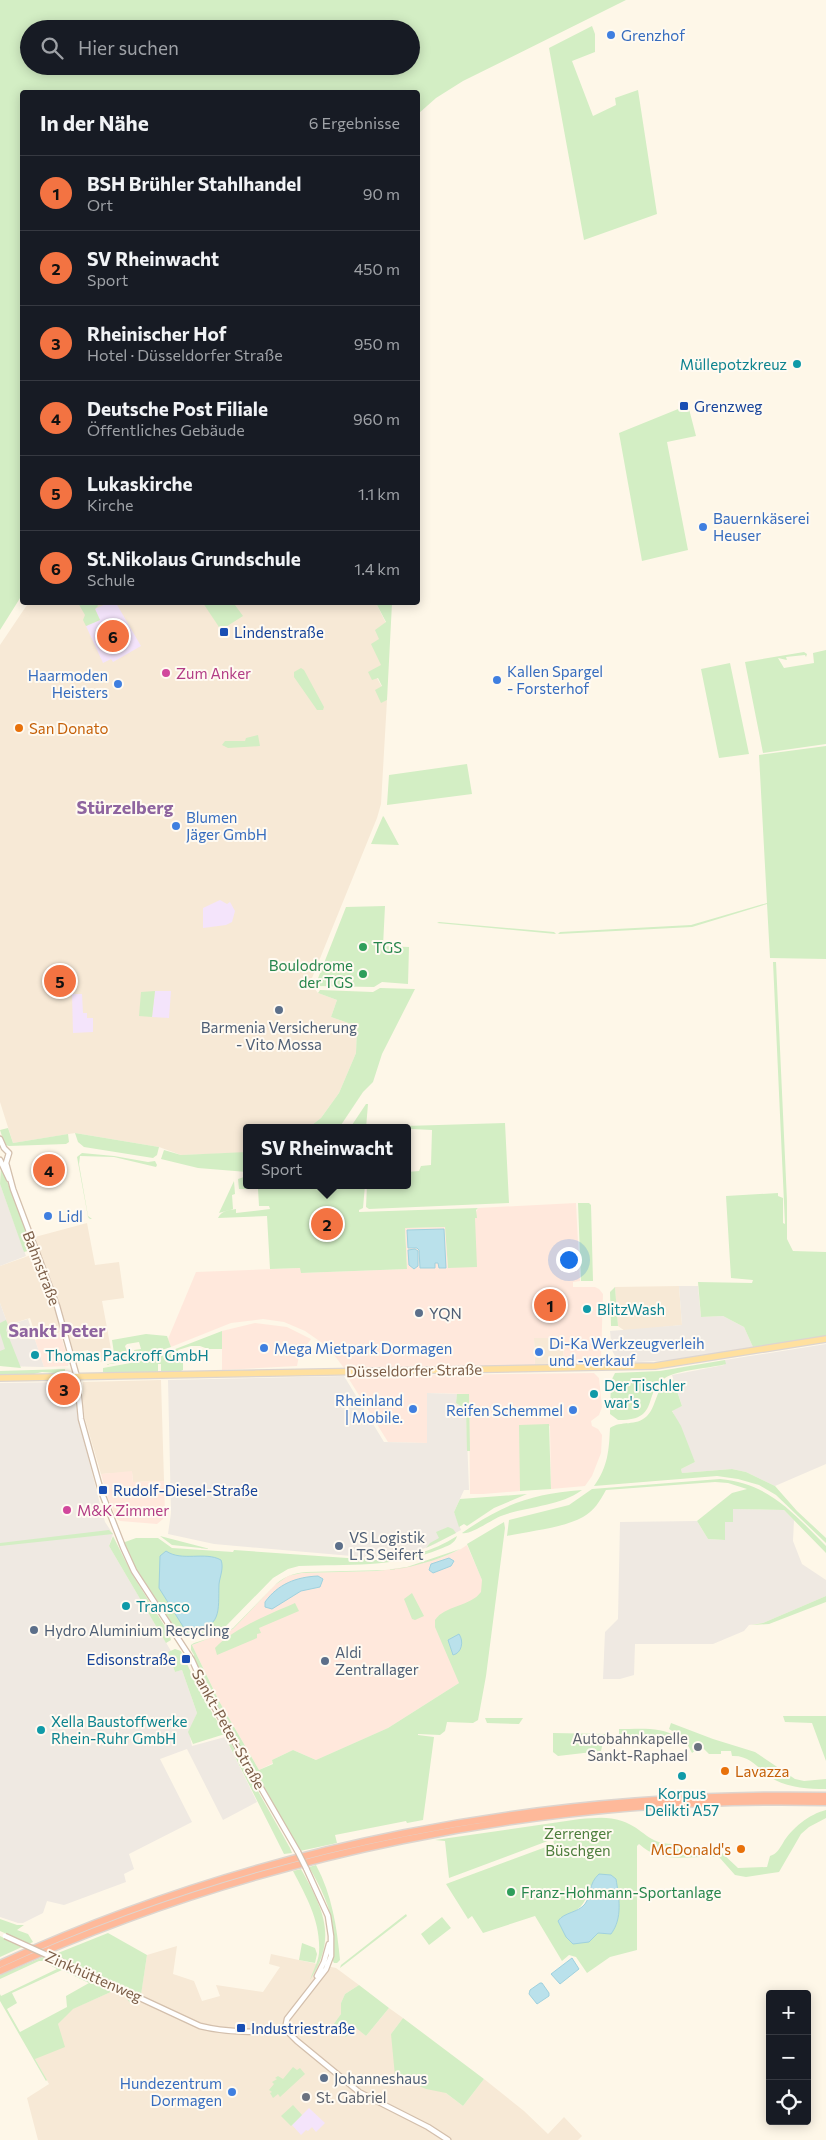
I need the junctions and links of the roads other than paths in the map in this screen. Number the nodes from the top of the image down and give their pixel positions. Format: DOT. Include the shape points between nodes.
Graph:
graph roads {
  1 [pos="0,1139"];
  2 [pos="2,1149"];
  3 [pos="2,1160"];
  4 [pos="826,1339"];
  5 [pos="77,1376"];
  6 [pos="0,1378"];
  7 [pos="115,1528"];
  8 [pos="826,1796"];
  9 [pos="826,1802"];
  10 [pos="0,1934"];
  11 [pos="0,1964"];
  12 [pos="0,1971"];
  13 [pos="285,2028"];
  14 [pos="448,2140"];
  1 -- 2 [label="street, Bahnstraße"];
  2 -- 3 [label="street, Bahnstraße" via="9,1153"];
  3 -- 5 [label="street, Bahnstraße" via="54,1298"];
  4 -- 5 [label="main road, Düsseldorfer Straße" via="655,1366"];
  5 -- 6 [label="main road, Düsseldorfer Straße"];
  5 -- 7 [label="street, Bahnstraße" via="81,1419"];
  7 -- 13 [label="street, Sankt-Peter-Straße, bridge" via="134,1571 189,1656 209,1698 298,1852 324,1904 331,1936 329,1963 287,2018"];
  8 -- 11 [label="highway" via="759,1795 637,1801 434,1827 313,1854 192,1889 107,1919"];
  9 -- 12 [label="highway" via="657,1806 531,1818 435,1834 324,1858 194,1895 82,1935"];
  10 -- 13 [label="street, Zinkhüttenweg, bridge" via="208,2028 274,2032"];
  13 -- 14 [label="street" via="359,2092"];
}
